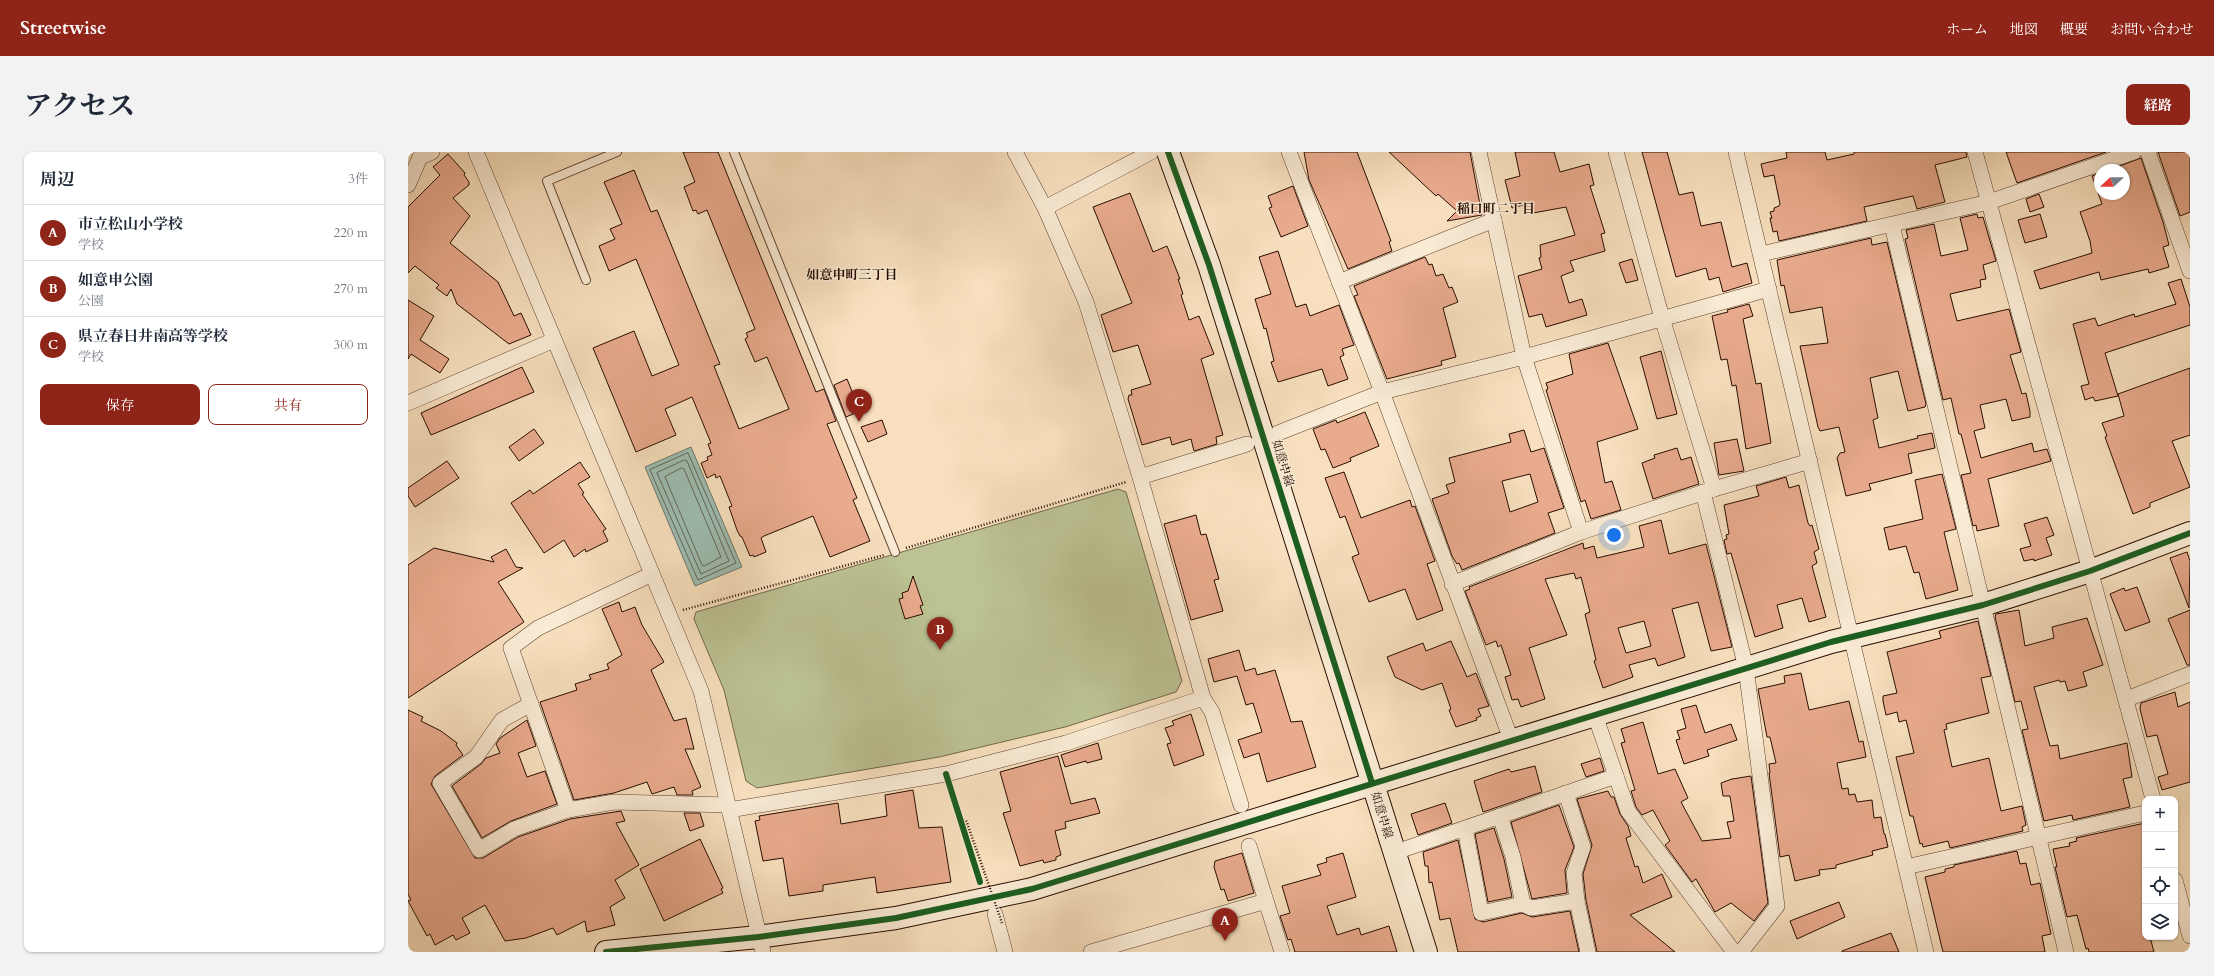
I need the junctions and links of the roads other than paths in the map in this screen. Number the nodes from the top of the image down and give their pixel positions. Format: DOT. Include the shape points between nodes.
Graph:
graph roads {
  1 [pos="432,152"];
  2 [pos="476,152"];
  3 [pos="617,152"];
  4 [pos="734,152"];
  5 [pos="1015,152"];
  6 [pos="1151,152"];
  7 [pos="1168,152"];
  8 [pos="1289,152"];
  9 [pos="1479,152"];
  10 [pos="1616,152"];
  11 [pos="1736,152"];
  12 [pos="1975,152"];
  13 [pos="2134,152"];
  14 [pos="2148,152"];
  15 [pos="408,185"];
  16 [pos="1989,202"];
  17 [pos="1045,208"];
  18 [pos="1494,220"];
  19 [pos="1892,225"];
  20 [pos="1760,254"];
  21 [pos="2190,271"];
  22 [pos="586,280"];
  23 [pos="1339,282"];
  24 [pos="1769,289"];
  25 [pos="1662,318"];
  26 [pos="554,340"];
  27 [pos="1524,357"];
  28 [pos="1382,392"];
  29 [pos="408,403"];
  30 [pos="1278,433"];
  31 [pos="1247,444"];
  32 [pos="1810,461"];
  33 [pos="1140,477"];
  34 [pos="1709,491"];
  35 [pos="1581,532"];
  36 [pos="2190,533"];
  37 [pos="895,552"];
  38 [pos="2090,571"];
  39 [pos="652,574"];
  40 [pos="1452,584"];
  41 [pos="1984,605"];
  42 [pos="1851,636"];
  43 [pos="1746,668"];
  44 [pos="2190,674"];
  45 [pos="1203,698"];
  46 [pos="2127,699"];
  47 [pos="531,704"];
  48 [pos="1595,715"];
  49 [pos="1512,742"];
  50 [pos="1616,776"];
  51 [pos="1372,783"];
  52 [pos="1566,794"];
  53 [pos="2152,796"];
  54 [pos="1241,805"];
  55 [pos="729,808"];
  56 [pos="568,810"];
  57 [pos="2142,814"];
  58 [pos="1500,816"];
  59 [pos="1465,828"];
  60 [pos="2038,836"];
  61 [pos="1248,846"];
  62 [pos="1393,853"];
  63 [pos="1906,867"];
  64 [pos="2178,891"];
  65 [pos="1266,901"];
  66 [pos="1577,902"];
  67 [pos="1523,904"];
  68 [pos="998,919"];
  69 [pos="2190,936"];
  70 [pos="760,944"];
  71 [pos="606,952"];
  72 [pos="1005,952"];
  73 [pos="1091,952"];
  74 [pos="1282,952"];
  75 [pos="1426,952"];
  76 [pos="1588,952"];
  77 [pos="1734,952"];
  78 [pos="1741,952"];
  79 [pos="1926,952"];
  80 [pos="2066,952"];
  1 -- 15 [label="street" via="420,157"];
  2 -- 26 [label="street"];
  3 -- 22 [label="lane" via="547,181"];
  4 -- 37 [label="lane"];
  5 -- 17 [label="street"];
  6 -- 17 [label="street"];
  7 -- 51 [label="street, 如意申線" via="1210,265"];
  8 -- 23 [label="street"];
  9 -- 18 [label="street"];
  10 -- 25 [label="street"];
  11 -- 20 [label="street"];
  12 -- 16 [label="street"];
  13 -- 16 [label="street"];
  14 -- 21 [label="street"];
  16 -- 19 [label="street"];
  16 -- 38 [label="street"];
  17 -- 33 [label="street" via="1086,302"];
  18 -- 23 [label="street"];
  18 -- 27 [label="street"];
  19 -- 20 [label="street"];
  19 -- 41 [label="street"];
  20 -- 24 [label="street"];
  23 -- 28 [label="street"];
  24 -- 25 [label="street"];
  24 -- 32 [label="street"];
  25 -- 27 [label="street"];
  25 -- 34 [label="street"];
  26 -- 29 [label="street"];
  26 -- 39 [label="street"];
  27 -- 28 [label="street"];
  27 -- 35 [label="street"];
  28 -- 30 [label="street"];
  28 -- 40 [label="street"];
  31 -- 33 [label="street"];
  32 -- 34 [label="street"];
  32 -- 42 [label="street"];
  33 -- 45 [label="street"];
  34 -- 35 [label="street"];
  34 -- 43 [label="street"];
  35 -- 40 [label="street"];
  36 -- 38 [label="street"];
  38 -- 41 [label="street"];
  38 -- 46 [label="street"];
  39 -- 47 [label="street" via="538,628 511,648"];
  39 -- 55 [label="street" via="701,691"];
  40 -- 49 [label="street"];
  41 -- 42 [label="street"];
  41 -- 60 [label="street"];
  42 -- 43 [label="street"];
  42 -- 63 [label="street"];
  43 -- 48 [label="street"];
  43 -- 78 [label="street" via="1777,906"];
  44 -- 46 [label="street"];
  45 -- 54 [label="street" via="1212,712"];
  45 -- 55 [label="street" via="1066,743 946,774"];
  46 -- 53 [label="street"];
  47 -- 56 [label="street"];
  47 -- 56 [label="street" via="502,720 476,757 440,783 479,850 514,829"];
  48 -- 49 [label="street"];
  48 -- 50 [label="street"];
  49 -- 51 [label="street"];
  50 -- 52 [label="street"];
  50 -- 77 [label="street" via="1628,811"];
  51 -- 62 [label="street, 如意申線"];
  51 -- 70 [label="street" via="1032,889"];
  52 -- 58 [label="street"];
  52 -- 66 [label="street" via="1583,846 1574,873"];
  55 -- 56 [label="street" via="614,802"];
  55 -- 70 [label="street"];
  57 -- 60 [label="street"];
  58 -- 59 [label="street"];
  58 -- 67 [label="street" via="1513,857"];
  59 -- 62 [label="street"];
  59 -- 67 [label="street" via="1481,913"];
  60 -- 63 [label="street"];
  60 -- 80 [label="street"];
  61 -- 65 [label="street"];
  62 -- 75 [label="street, 如意申線"];
  63 -- 79 [label="street"];
  64 -- 69 [label="street"];
  65 -- 73 [label="street"];
  65 -- 74 [label="street"];
  66 -- 67 [label="street" via="1531,908"];
  66 -- 76 [label="street"];
  68 -- 72 [label="street"];
  70 -- 71 [label="street"];
}
